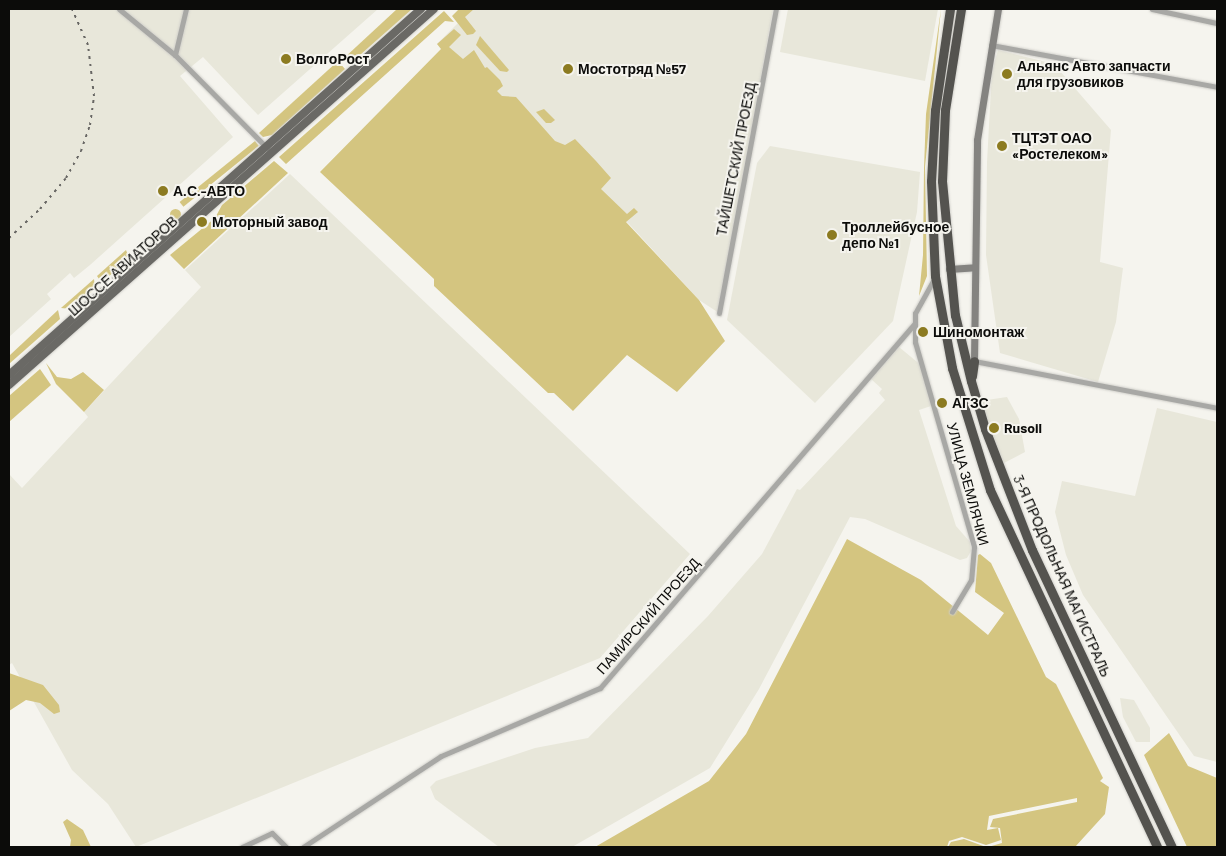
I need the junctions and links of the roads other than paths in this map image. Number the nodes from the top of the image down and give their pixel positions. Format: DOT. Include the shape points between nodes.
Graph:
graph roads {
  1 [pos="119,9"];
  2 [pos="186,9"];
  3 [pos="420,9"];
  4 [pos="434,9"];
  5 [pos="776,9"];
  6 [pos="950,9"];
  7 [pos="961,9"];
  8 [pos="998,9"];
  9 [pos="1152,9"];
  10 [pos="1217,24"];
  11 [pos="992,45"];
  12 [pos="175,55"];
  13 [pos="1217,87"];
  14 [pos="268,150"];
  15 [pos="975,267"];
  16 [pos="949,269"];
  17 [pos="935,276"];
  18 [pos="719,313"];
  19 [pos="914,324"];
  20 [pos="974,361"];
  21 [pos="9,375"];
  22 [pos="971,381"];
  23 [pos="9,385"];
  24 [pos="1217,408"];
  25 [pos="952,612"];
  26 [pos="242,847"];
  27 [pos="286,847"];
  28 [pos="303,847"];
  29 [pos="1157,847"];
  30 [pos="1172,847"];
  1 -- 12 [label="street"];
  2 -- 12 [label="street"];
  3 -- 14 [label="main road, ШОССЕ АВИАТОРОВ"];
  4 -- 14 [label="main road, ШОССЕ АВИАТОРОВ"];
  5 -- 18 [label="street, ТАЙШЕТСКИЙ ПРОЕЗД"];
  6 -- 17 [label="highway, 3-Я ПРОДОЛЬНАЯ МАГИСТРАЛЬ" via="935,110 931,181"];
  7 -- 16 [label="highway, 3-Я ПРОДОЛЬНАЯ МАГИСТРАЛЬ" via="945,110 942,181"];
  8 -- 11 [label="street"];
  9 -- 10 [label="street"];
  11 -- 13 [label="street"];
  11 -- 15 [label="street" via="977,140"];
  12 -- 14 [label="street"];
  14 -- 21 [label="main road, ШОССЕ АВИАТОРОВ"];
  14 -- 23 [label="main road, ШОССЕ АВИАТОРОВ"];
  15 -- 16 [label="street"];
  15 -- 20 [label="street"];
  16 -- 22 [label="highway, 3-Я ПРОДОЛЬНАЯ МАГИСТРАЛЬ" via="955,315"];
  17 -- 19 [label="street" via="915,313"];
  17 -- 29 [label="highway, 3-Я ПРОДОЛЬНАЯ МАГИСТРАЛЬ" via="952,368 990,490"];
  19 -- 25 [label="street, УЛИЦА ЗЕМЛЯЧКИ" via="951,472 974,547 971,580"];
  19 -- 28 [label="street, ПАМИРСКИЙ ПРОЕЗД" via="600,688 441,756"];
  20 -- 22 [label="highway"];
  20 -- 24 [label="street"];
  22 -- 30 [label="highway, 3-Я ПРОДОЛЬНАЯ МАГИСТРАЛЬ" via="985,429 1032,550"];
  26 -- 27 [label="street" via="272,833"];
}
